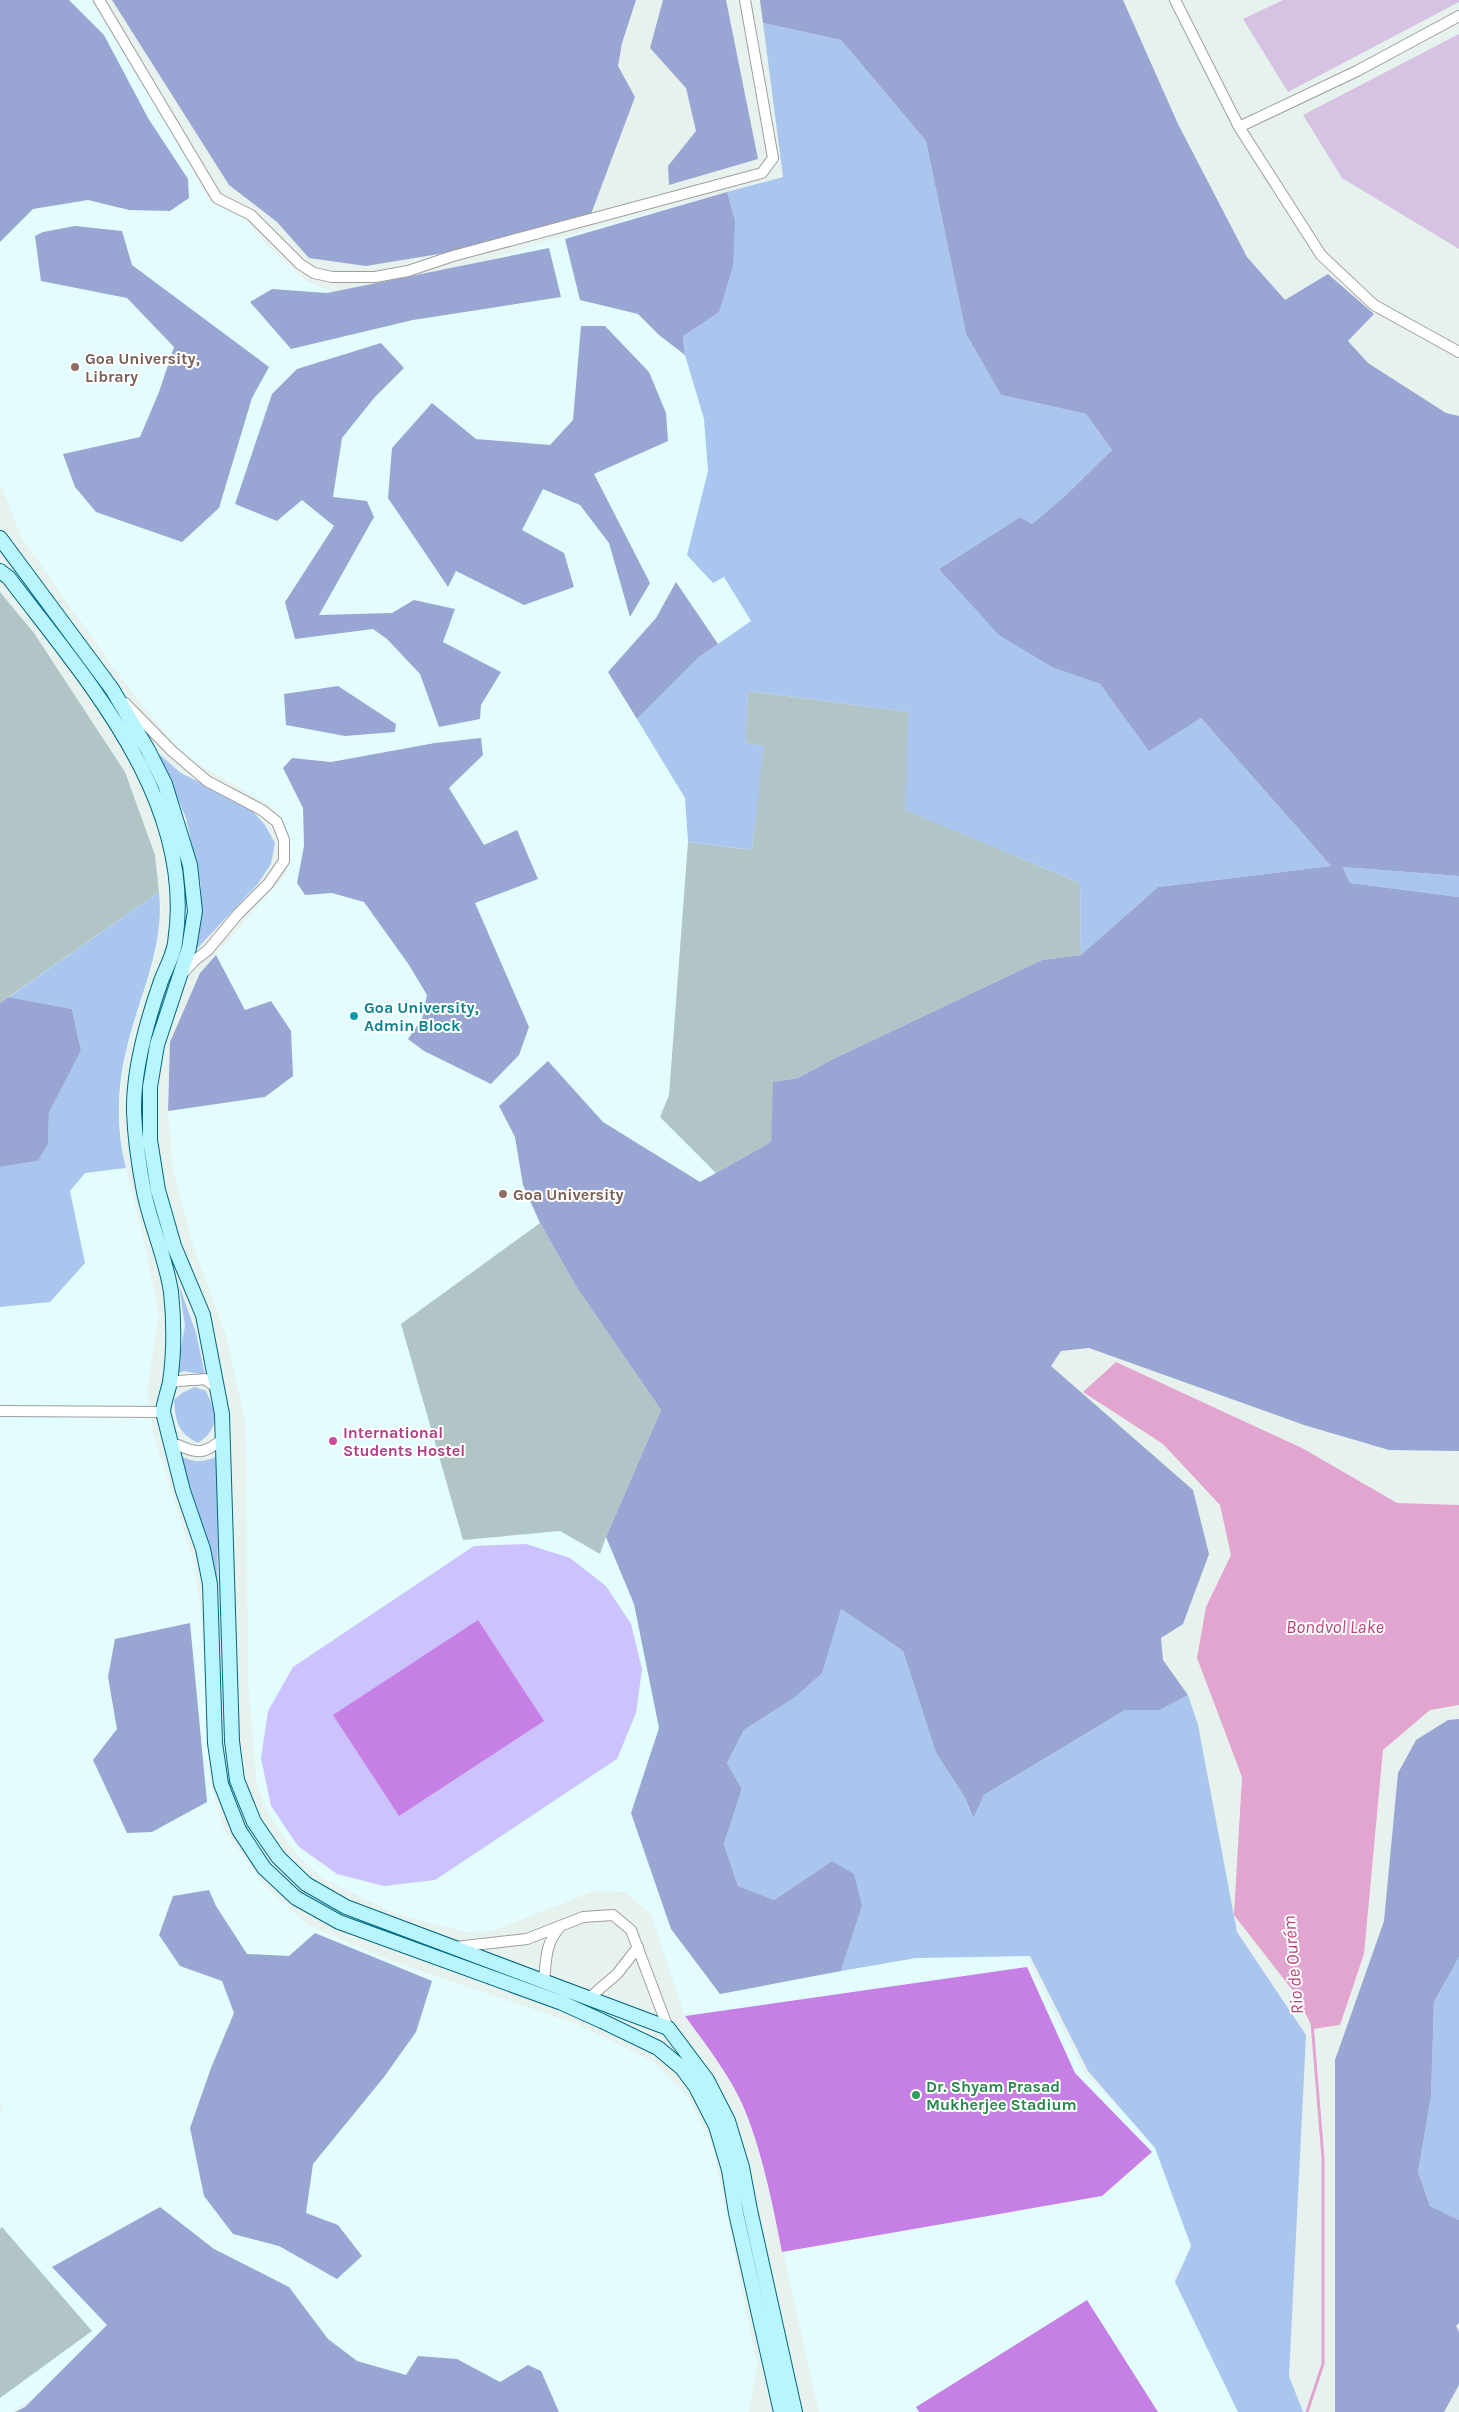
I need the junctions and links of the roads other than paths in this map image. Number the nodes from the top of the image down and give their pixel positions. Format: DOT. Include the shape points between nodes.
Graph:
graph roads {
  1 [pos="99,0"];
  2 [pos="745,0"];
  3 [pos="1175,0"];
  4 [pos="1459,16"];
  5 [pos="1239,127"];
  6 [pos="1459,352"];
  7 [pos="0,538"];
  8 [pos="0,571"];
  9 [pos="112,690"];
  10 [pos="181,976"];
  11 [pos="169,1383"];
  12 [pos="218,1389"];
  13 [pos="0,1411"];
  14 [pos="163,1412"];
  15 [pos="166,1430"];
  16 [pos="224,1439"];
  17 [pos="178,1445"];
  18 [pos="561,1927"];
  19 [pos="638,1947"];
  20 [pos="456,1949"];
  21 [pos="454,1964"];
  22 [pos="544,1982"];
  23 [pos="589,1998"];
  24 [pos="668,2028"];
  25 [pos="746,2225"];
  26 [pos="781,2412"];
  27 [pos="795,2412"];
  1 -- 2 [label="street" via="217,198 251,215 300,264 314,273 375,277 408,271 762,173 774,158"];
  3 -- 5 [label="street"];
  4 -- 5 [label="street"];
  5 -- 6 [label="street" via="1321,255 1374,305"];
  7 -- 9 [label="main road"];
  8 -- 11 [label="main road" via="9,578 95,692 135,756 166,830 176,872 180,914 174,949 144,1042 134,1110 144,1194 170,1292"];
  9 -- 10 [label="main road" via="165,784 190,865 196,911"];
  9 -- 10 [label="street" via="172,751 207,781 262,810 277,822 284,840 284,861 268,884"];
  10 -- 12 [label="main road" via="157,1045 150,1087 150,1140 158,1190 174,1246 203,1315"];
  11 -- 12 [label="street" via="186,1378 205,1379"];
  11 -- 14 [label="main road"];
  12 -- 16 [label="main road"];
  13 -- 14 [label="street"];
  14 -- 15 [label="main road"];
  15 -- 17 [label="main road"];
  15 -- 21 [label="main road" via="210,1584 215,1743 221,1784 239,1830 264,1868 296,1898 339,1922"];
  16 -- 17 [label="street" via="198,1453"];
  16 -- 20 [label="main road" via="232,1741 237,1780 254,1822 278,1857 306,1884 346,1906"];
  18 -- 19 [label="street" via="583,1917 613,1915 631,1930"];
  18 -- 20 [label="street" via="527,1939"];
  18 -- 22 [label="street" via="547,1946"];
  19 -- 23 [label="street" via="617,1974"];
  19 -- 24 [label="street"];
  20 -- 21 [label="main road"];
  20 -- 22 [label="main road"];
  21 -- 25 [label="main road" via="625,2030 658,2048 682,2068 716,2126"];
  22 -- 23 [label="main road"];
  23 -- 24 [label="main road"];
  24 -- 25 [label="main road" via="708,2080 728,2121 742,2167"];
  25 -- 26 [label="main road"];
  25 -- 27 [label="main road"];
}
